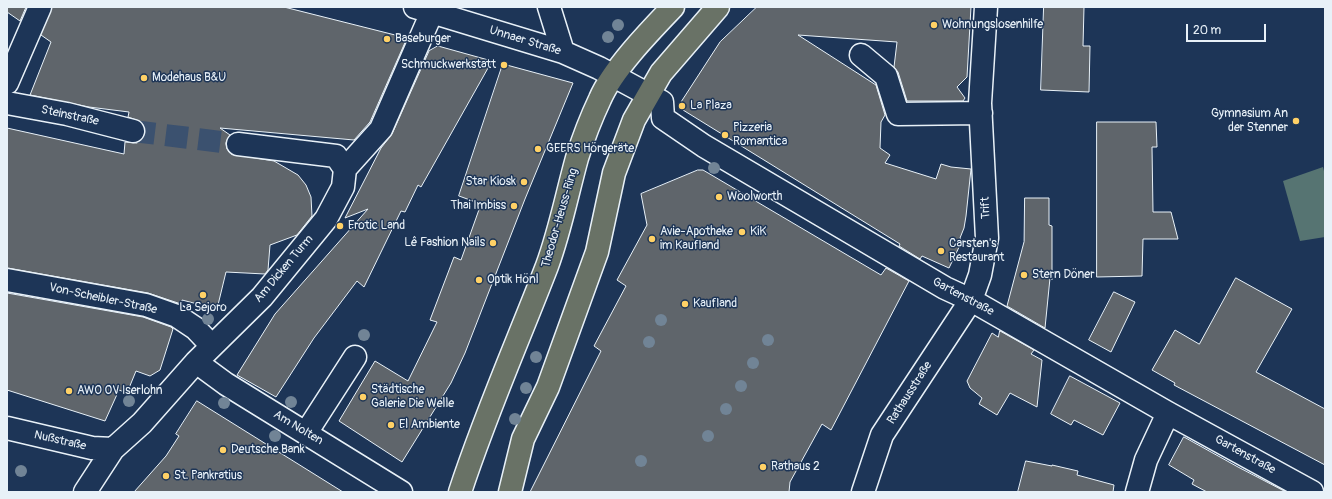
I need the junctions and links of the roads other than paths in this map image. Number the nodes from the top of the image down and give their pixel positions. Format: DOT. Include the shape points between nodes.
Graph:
graph roads {
  1 [pos="40,7"];
  2 [pos="549,7"];
  3 [pos="673,7"];
  4 [pos="718,7"];
  5 [pos="986,7"];
  6 [pos="424,10"];
  7 [pos="563,52"];
  8 [pos="861,54"];
  9 [pos="7,83"];
  10 [pos="631,85"];
  11 [pos="7,103"];
  12 [pos="981,113"];
  13 [pos="133,131"];
  14 [pos="238,144"];
  15 [pos="345,169"];
  16 [pos="7,280"];
  17 [pos="971,300"];
  18 [pos="212,346"];
  19 [pos="355,357"];
  20 [pos="196,362"];
  21 [pos="1168,413"];
  22 [pos="7,428"];
  23 [pos="306,432"];
  24 [pos="113,449"];
  25 [pos="85,492"];
  26 [pos="400,492"];
  27 [pos="460,492"];
  28 [pos="510,492"];
  29 [pos="863,492"];
  30 [pos="1137,492"];
  31 [pos="1312,492"];
  1 -- 9 [label="street"];
  2 -- 7 [label="street"];
  3 -- 10 [label="main road, Theodor-Heuss-Ring" via="644,38"];
  4 -- 10 [label="main road, Theodor-Heuss-Ring" via="661,73"];
  5 -- 12 [label="street, Trift"];
  6 -- 7 [label="street, Unnaer Straße"];
  6 -- 15 [label="street" via="381,128"];
  7 -- 10 [label="street, Unnaer Straße"];
  8 -- 12 [label="street" via="886,76 898,114"];
  10 -- 17 [label="street, Gartenstraße" via="662,102 663,118 704,146 945,288"];
  10 -- 27 [label="main road, Theodor-Heuss-Ring" via="600,98 578,157 547,266 471,456"];
  10 -- 28 [label="main road, Theodor-Heuss-Ring" via="634,120 614,173 597,252 548,387 523,439"];
  11 -- 13 [label="street, Steinstraße" via="67,114"];
  12 -- 17 [label="street, Trift" via="987,238 980,275"];
  14 -- 15 [label="street" via="336,156"];
  15 -- 18 [label="street, Am Dicken Turm" via="343,187 326,219 262,297"];
  16 -- 18 [label="street, Von-Scheibler-Straße" via="146,306 177,316 195,328"];
  17 -- 21 [label="street, Gartenstraße"];
  17 -- 29 [label="street, Rathausstraße" via="882,434"];
  18 -- 20 [label="street, Am Dicken Turm"];
  19 -- 23 [label="street"];
  20 -- 23 [label="street, Am Nolten" via="226,384"];
  20 -- 24 [label="street, Am Dicken Turm" via="142,423"];
  21 -- 30 [label="street" via="1146,460"];
  21 -- 31 [label="street, Gartenstraße"];
  22 -- 24 [label="street, Nußstraße" via="92,448"];
  23 -- 26 [label="street, Am Nolten"];
  24 -- 25 [label="street, Am Dicken Turm"];
}
